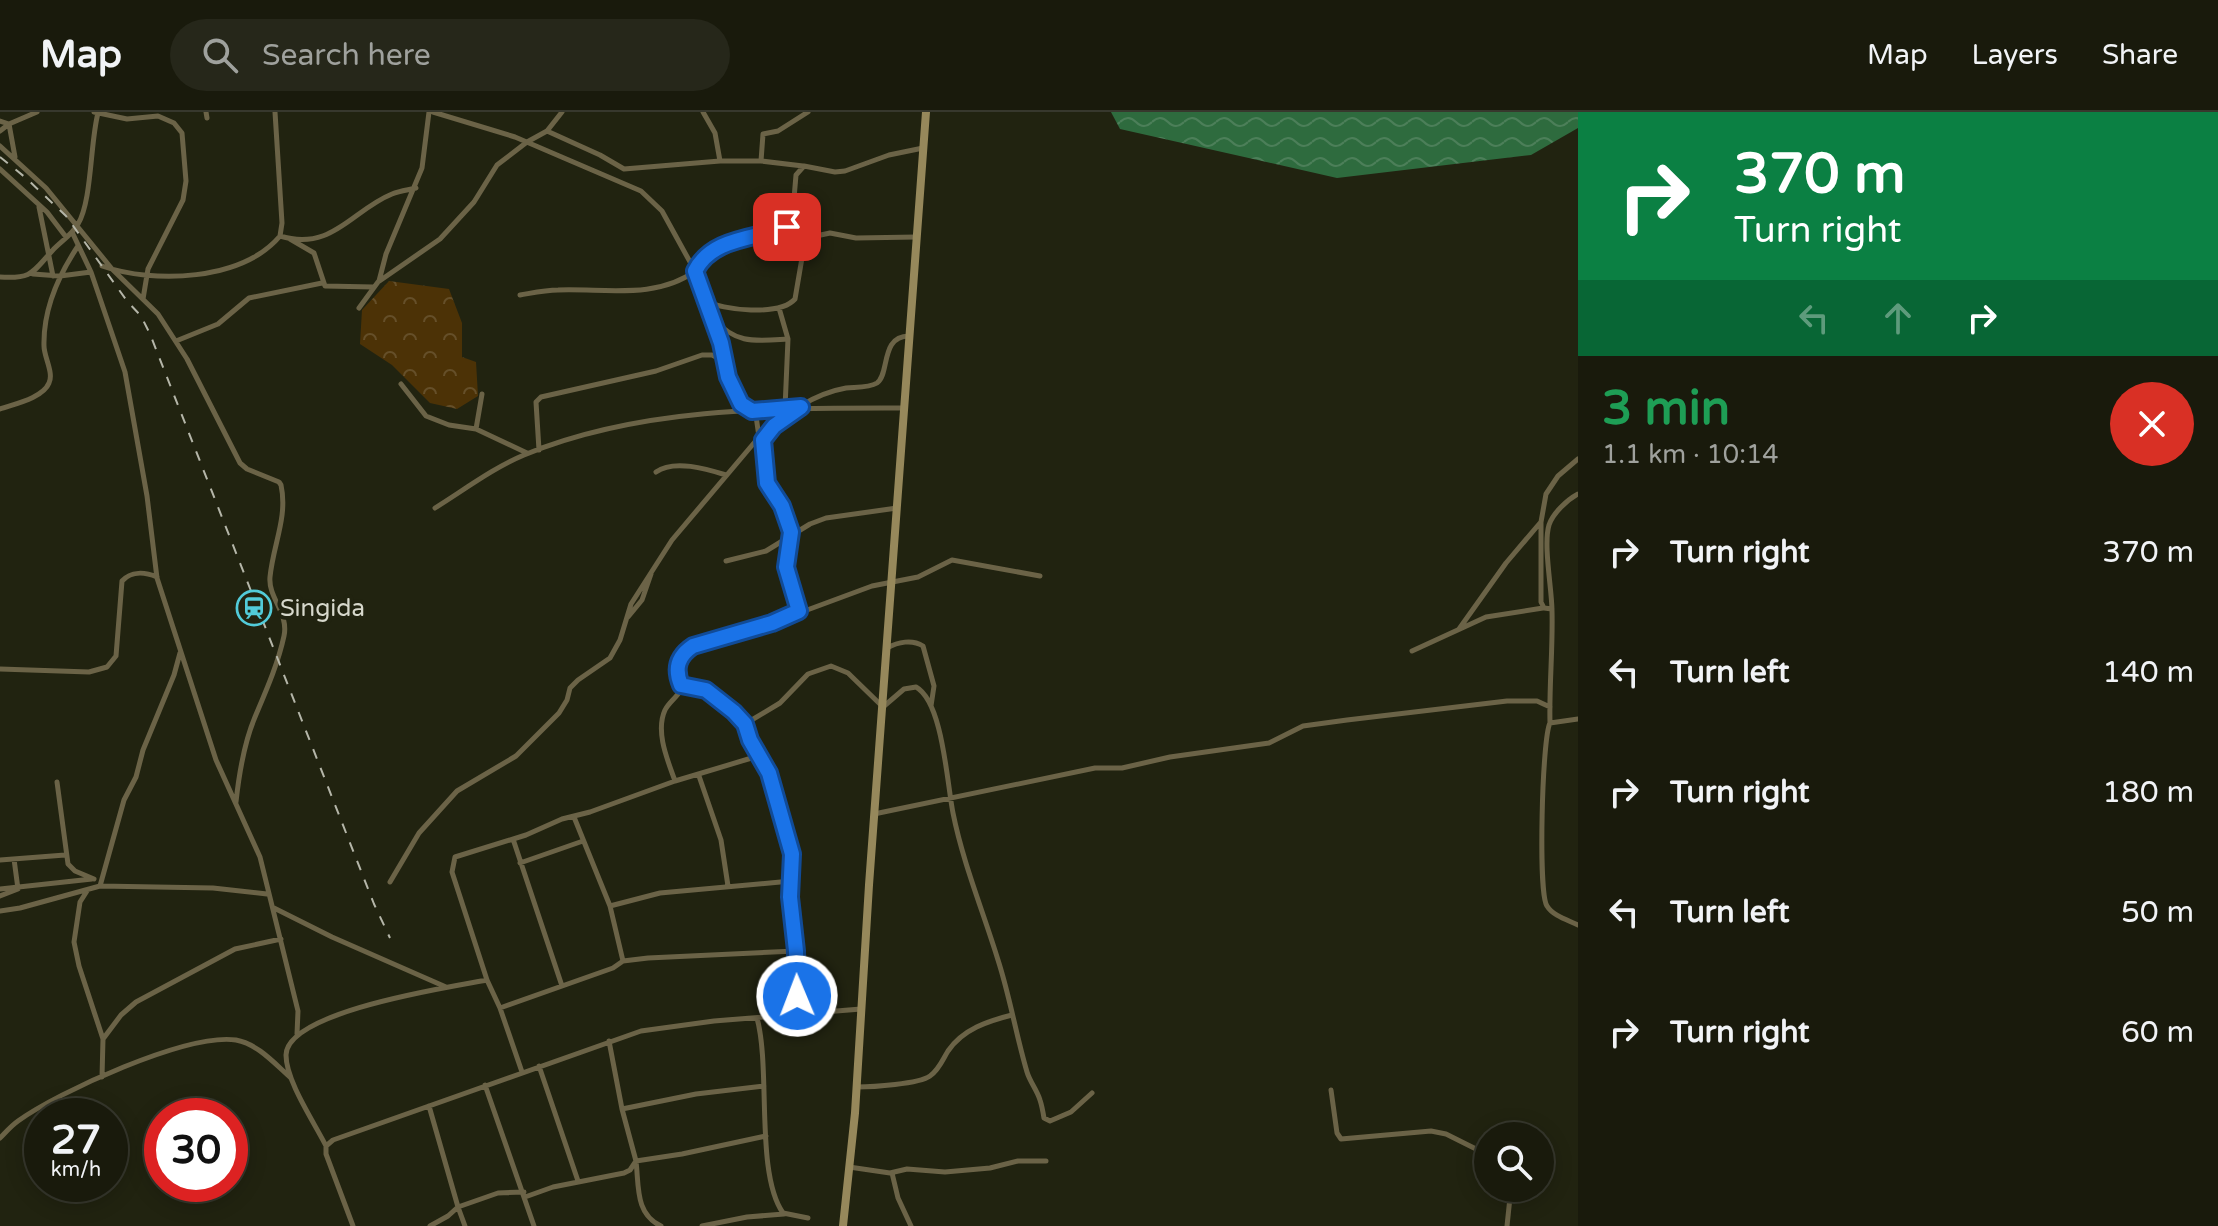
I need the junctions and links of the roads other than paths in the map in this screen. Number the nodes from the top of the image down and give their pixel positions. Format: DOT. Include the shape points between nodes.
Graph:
graph roads {
  1 [pos="37,112"];
  2 [pos="97,112"];
  3 [pos="275,112"];
  4 [pos="431,112"];
  5 [pos="562,112"];
  6 [pos="703,112"];
  7 [pos="808,112"];
  8 [pos="926,112"];
  9 [pos="0,121"];
  10 [pos="9,124"];
  11 [pos="0,131"];
  12 [pos="547,131"];
  13 [pos="527,142"];
  14 [pos="0,146"];
  15 [pos="923,148"];
  16 [pos="15,158"];
  17 [pos="720,161"];
  18 [pos="761,161"];
  19 [pos="804,166"];
  20 [pos="0,169"];
  21 [pos="416,188"];
  22 [pos="38,204"];
  23 [pos="78,226"];
  24 [pos="72,232"];
  25 [pos="280,236"];
  26 [pos="66,237"];
  27 [pos="917,237"];
  28 [pos="289,239"];
  29 [pos="79,245"];
  30 [pos="48,256"];
  31 [pos="102,266"];
  32 [pos="112,269"];
  33 [pos="695,271"];
  34 [pos="91,272"];
  35 [pos="31,274"];
  36 [pos="147,274"];
  37 [pos="56,276"];
  38 [pos="0,277"];
  39 [pos="322,283"];
  40 [pos="376,284"];
  41 [pos="520,295"];
  42 [pos="143,299"];
  43 [pos="704,300"];
  44 [pos="359,308"];
  45 [pos="779,308"];
  46 [pos="709,313"];
  47 [pos="909,336"];
  48 [pos="788,339"];
  49 [pos="176,341"];
  50 [pos="725,362"];
  51 [pos="401,384"];
  52 [pos="482,394"];
  53 [pos="801,407"];
  54 [pos="785,408"];
  55 [pos="904,408"];
  56 [pos="0,409"];
  57 [pos="752,411"];
  58 [pos="476,429"];
  59 [pos="539,450"];
  60 [pos="528,454"];
  61 [pos="1578,459"];
  62 [pos="656,472"];
  63 [pos="726,475"];
  64 [pos="1578,494"];
  65 [pos="435,508"];
  66 [pos="898,508"];
  67 [pos="1541,522"];
  68 [pos="792,537"];
  69 [pos="726,561"];
  70 [pos="1040,576"];
  71 [pos="157,578"];
  72 [pos="892,582"];
  73 [pos="1544,608"];
  74 [pos="1552,609"];
  75 [pos="799,611"];
  76 [pos="1459,629"];
  77 [pos="887,648"];
  78 [pos="1412,651"];
  79 [pos="180,653"];
  80 [pos="0,669"];
  81 [pos="681,685"];
  82 [pos="883,707"];
  83 [pos="931,707"];
  84 [pos="1550,707"];
  85 [pos="1578,719"];
  86 [pos="1550,723"];
  87 [pos="745,724"];
  88 [pos="760,757"];
  89 [pos="699,775"];
  90 [pos="675,781"];
  91 [pos="57,782"];
  92 [pos="951,800"];
  93 [pos="236,802"];
  94 [pos="874,814"];
  95 [pos="574,817"];
  96 [pos="513,839"];
  97 [pos="583,841"];
  98 [pos="65,855"];
  99 [pos="14,859"];
  100 [pos="0,860"];
  101 [pos="520,863"];
  102 [pos="97,879"];
  103 [pos="791,881"];
  104 [pos="390,882"];
  105 [pos="100,886"];
  106 [pos="728,886"];
  107 [pos="0,889"];
  108 [pos="18,889"];
  109 [pos="87,891"];
  110 [pos="268,894"];
  111 [pos="0,896"];
  112 [pos="610,906"];
  113 [pos="274,907"];
  114 [pos="0,911"];
  115 [pos="1578,925"];
  116 [pos="281,939"];
  117 [pos="796,951"];
  118 [pos="623,961"];
  119 [pos="487,980"];
  120 [pos="562,986"];
  121 [pos="447,987"];
  122 [pos="500,1008"];
  123 [pos="862,1008"];
  124 [pos="794,1015"];
  125 [pos="1012,1015"];
  126 [pos="757,1018"];
  127 [pos="297,1034"];
  128 [pos="103,1039"];
  129 [pos="609,1041"];
  130 [pos="539,1066"];
  131 [pos="522,1072"];
  132 [pos="102,1077"];
  133 [pos="291,1078"];
  134 [pos="485,1085"];
  135 [pos="764,1086"];
  136 [pos="857,1087"];
  137 [pos="1331,1090"];
  138 [pos="1092,1093"];
  139 [pos="429,1106"];
  140 [pos="622,1109"];
  141 [pos="766,1136"];
  142 [pos="0,1138"];
  143 [pos="326,1146"];
  144 [pos="1474,1148"];
  145 [pos="636,1161"];
  146 [pos="1046,1161"];
  147 [pos="848,1167"];
  148 [pos="892,1173"];
  149 [pos="578,1181"];
  150 [pos="525,1194"];
  151 [pos="1510,1202"];
  152 [pos="458,1207"];
  153 [pos="785,1214"];
  154 [pos="808,1218"];
  155 [pos="353,1226"];
  156 [pos="430,1226"];
  157 [pos="465,1226"];
  158 [pos="534,1226"];
  159 [pos="661,1226"];
  160 [pos="702,1226"];
  161 [pos="843,1226"];
  162 [pos="911,1226"];
  163 [pos="1507,1226"];
  1 -- 10 [label="street"];
  2 -- 23 [label="street"];
  2 -- 36 [label="street" via="127,119 158,116 182,133 183,200"];
  3 -- 25 [label="street"];
  4 -- 13 [label="street"];
  4 -- 21 [label="street"];
  5 -- 12 [label="street"];
  6 -- 17 [label="street" via="715,133"];
  7 -- 18 [label="street" via="763,134"];
  8 -- 15 [label="main road"];
  9 -- 10 [label="street"];
  10 -- 11 [label="street"];
  10 -- 16 [label="street"];
  12 -- 13 [label="street"];
  12 -- 17 [label="street" via="624,169"];
  13 -- 33 [label="street" via="641,191 662,211"];
  13 -- 40 [label="street" via="497,165 474,202 440,239"];
  14 -- 16 [label="street"];
  15 -- 19 [label="street" via="845,171"];
  15 -- 27 [label="main road"];
  16 -- 23 [label="street"];
  17 -- 18 [label="street"];
  18 -- 19 [label="street"];
  19 -- 33 [label="street" via="796,175 792,222 787,227 733,241 712,252"];
  20 -- 22 [label="street"];
  21 -- 28 [label="street" via="388,196 330,234"];
  21 -- 40 [label="street"];
  22 -- 26 [label="street"];
  22 -- 30 [label="street"];
  23 -- 24 [label="street"];
  23 -- 32 [label="street"];
  24 -- 26 [label="street"];
  24 -- 29 [label="street"];
  25 -- 28 [label="street"];
  25 -- 36 [label="street" via="270,247 225,269"];
  26 -- 30 [label="street"];
  27 -- 45 [label="street" via="816,236 803,252 795,299"];
  27 -- 47 [label="main road"];
  28 -- 39 [label="street" via="314,253"];
  29 -- 34 [label="street"];
  29 -- 37 [label="street"];
  30 -- 35 [label="street"];
  30 -- 37 [label="street"];
  31 -- 32 [label="street"];
  32 -- 36 [label="street"];
  32 -- 42 [label="street"];
  33 -- 41 [label="street" via="667,286"];
  33 -- 43 [label="street"];
  34 -- 37 [label="street"];
  34 -- 71 [label="street" via="125,372"];
  35 -- 37 [label="street"];
  35 -- 38 [label="street"];
  36 -- 42 [label="street"];
  37 -- 56 [label="street" via="45,323 49,385"];
  39 -- 40 [label="street"];
  39 -- 49 [label="street" via="249,298 218,324"];
  40 -- 44 [label="street"];
  42 -- 49 [label="street"];
  43 -- 45 [label="street" via="729,309"];
  43 -- 46 [label="street"];
  45 -- 48 [label="street"];
  46 -- 48 [label="street" via="737,338"];
  46 -- 50 [label="street"];
  47 -- 53 [label="street" via="894,343 876,384 830,393"];
  47 -- 55 [label="main road"];
  48 -- 54 [label="street"];
  49 -- 93 [label="street" via="240,463 279,482 282,492 283,517 270,579 282,610 284,635 255,718"];
  50 -- 57 [label="street" via="737,398"];
  50 -- 59 [label="street" via="702,355 541,397 535,410"];
  51 -- 58 [label="street" via="426,416"];
  52 -- 58 [label="street"];
  53 -- 54 [label="street"];
  53 -- 55 [label="street"];
  53 -- 68 [label="street" via="763,440 767,483"];
  54 -- 57 [label="street"];
  55 -- 66 [label="main road"];
  57 -- 59 [label="street" via="619,427"];
  57 -- 63 [label="street" via="759,437"];
  58 -- 60 [label="street"];
  59 -- 60 [label="street"];
  60 -- 65 [label="street"];
  61 -- 67 [label="street" via="1546,494"];
  62 -- 63 [label="street" via="671,466"];
  63 -- 104 [label="street" via="683,525 631,604 610,658 570,688 559,713 516,756 457,791 419,833"];
  64 -- 74 [label="street" via="1550,522 1547,535"];
  66 -- 68 [label="street" via="826,518"];
  66 -- 72 [label="main road"];
  67 -- 73 [label="street"];
  67 -- 76 [label="street"];
  68 -- 69 [label="street" via="766,551"];
  68 -- 75 [label="street" via="786,567"];
  70 -- 72 [label="street" via="957,559"];
  71 -- 79 [label="street"];
  71 -- 80 [label="street" via="138,573 122,581 116,656 107,667 89,672"];
  72 -- 75 [label="street"];
  72 -- 77 [label="main road"];
  73 -- 74 [label="street"];
  73 -- 76 [label="street" via="1502,613"];
  74 -- 84 [label="street"];
  75 -- 81 [label="street" via="693,646 677,666"];
  76 -- 78 [label="street"];
  77 -- 82 [label="main road"];
  77 -- 83 [label="street" via="905,642 923,646 934,686"];
  79 -- 93 [label="street"];
  79 -- 102 [label="street"];
  81 -- 87 [label="street" via="715,696"];
  81 -- 90 [label="street" via="662,722"];
  82 -- 83 [label="street" via="904,689 916,687"];
  82 -- 87 [label="street" via="848,673 831,666 808,674 786,698"];
  82 -- 94 [label="main road"];
  83 -- 92 [label="street"];
  84 -- 86 [label="street"];
  84 -- 92 [label="street" via="1525,700 1303,726 1269,743 1095,768"];
  85 -- 86 [label="street"];
  86 -- 115 [label="street" via="1544,759 1544,901 1552,912"];
  87 -- 88 [label="street"];
  88 -- 89 [label="street"];
  88 -- 103 [label="street" via="792,854"];
  89 -- 90 [label="street"];
  89 -- 106 [label="street" via="721,840"];
  90 -- 95 [label="street"];
  91 -- 98 [label="street"];
  92 -- 94 [label="street"];
  92 -- 125 [label="street"];
  93 -- 110 [label="street" via="260,857"];
  94 -- 123 [label="main road"];
  95 -- 96 [label="street"];
  95 -- 97 [label="street"];
  96 -- 101 [label="street"];
  96 -- 119 [label="street" via="457,856 452,865"];
  97 -- 101 [label="street"];
  97 -- 112 [label="street"];
  98 -- 99 [label="street"];
  98 -- 102 [label="street" via="72,869"];
  99 -- 100 [label="street"];
  99 -- 108 [label="street"];
  101 -- 120 [label="street"];
  102 -- 105 [label="street"];
  102 -- 108 [label="street"];
  103 -- 106 [label="street"];
  103 -- 117 [label="street"];
  105 -- 109 [label="street"];
  105 -- 110 [label="street"];
  106 -- 112 [label="street" via="649,895"];
  107 -- 108 [label="street"];
  108 -- 111 [label="street"];
  109 -- 114 [label="street"];
  109 -- 128 [label="street" via="80,902 74,942"];
  110 -- 113 [label="street"];
  112 -- 118 [label="street"];
  113 -- 116 [label="street"];
  113 -- 121 [label="street"];
  116 -- 127 [label="street" via="299,1017"];
  116 -- 128 [label="street" via="235,949 136,1002"];
  117 -- 118 [label="street"];
  117 -- 124 [label="street"];
  118 -- 120 [label="street"];
  119 -- 121 [label="street"];
  119 -- 122 [label="street"];
  120 -- 122 [label="street"];
  121 -- 127 [label="street" via="358,1008"];
  122 -- 131 [label="street"];
  123 -- 124 [label="street"];
  123 -- 136 [label="main road"];
  124 -- 126 [label="street"];
  125 -- 136 [label="street" via="965,1032 928,1077"];
  125 -- 138 [label="street" via="1045,1120 1071,1112"];
  126 -- 129 [label="street" via="665,1026"];
  126 -- 135 [label="street"];
  127 -- 133 [label="street" via="286,1051"];
  128 -- 132 [label="street"];
  129 -- 130 [label="street"];
  129 -- 140 [label="street"];
  130 -- 131 [label="street"];
  130 -- 149 [label="street"];
  131 -- 134 [label="street"];
  132 -- 133 [label="street" via="178,1049 237,1040"];
  132 -- 142 [label="street" via="45,1104"];
  133 -- 143 [label="street"];
  134 -- 139 [label="street"];
  134 -- 150 [label="street"];
  135 -- 140 [label="street"];
  135 -- 141 [label="street"];
  136 -- 147 [label="main road"];
  137 -- 144 [label="street" via="1341,1139 1431,1131"];
  139 -- 143 [label="street"];
  139 -- 152 [label="street"];
  140 -- 145 [label="street"];
  141 -- 145 [label="street"];
  141 -- 153 [label="street" via="774,1195"];
  143 -- 155 [label="street"];
  145 -- 149 [label="street" via="624,1173"];
  145 -- 159 [label="street" via="643,1212"];
  146 -- 148 [label="street"];
  147 -- 148 [label="street"];
  147 -- 161 [label="main road"];
  148 -- 162 [label="street"];
  149 -- 150 [label="street"];
  150 -- 152 [label="street" via="498,1193"];
  150 -- 158 [label="street"];
  151 -- 163 [label="street"];
  152 -- 156 [label="street"];
  152 -- 157 [label="street"];
  153 -- 154 [label="street"];
  153 -- 160 [label="street"];
}
